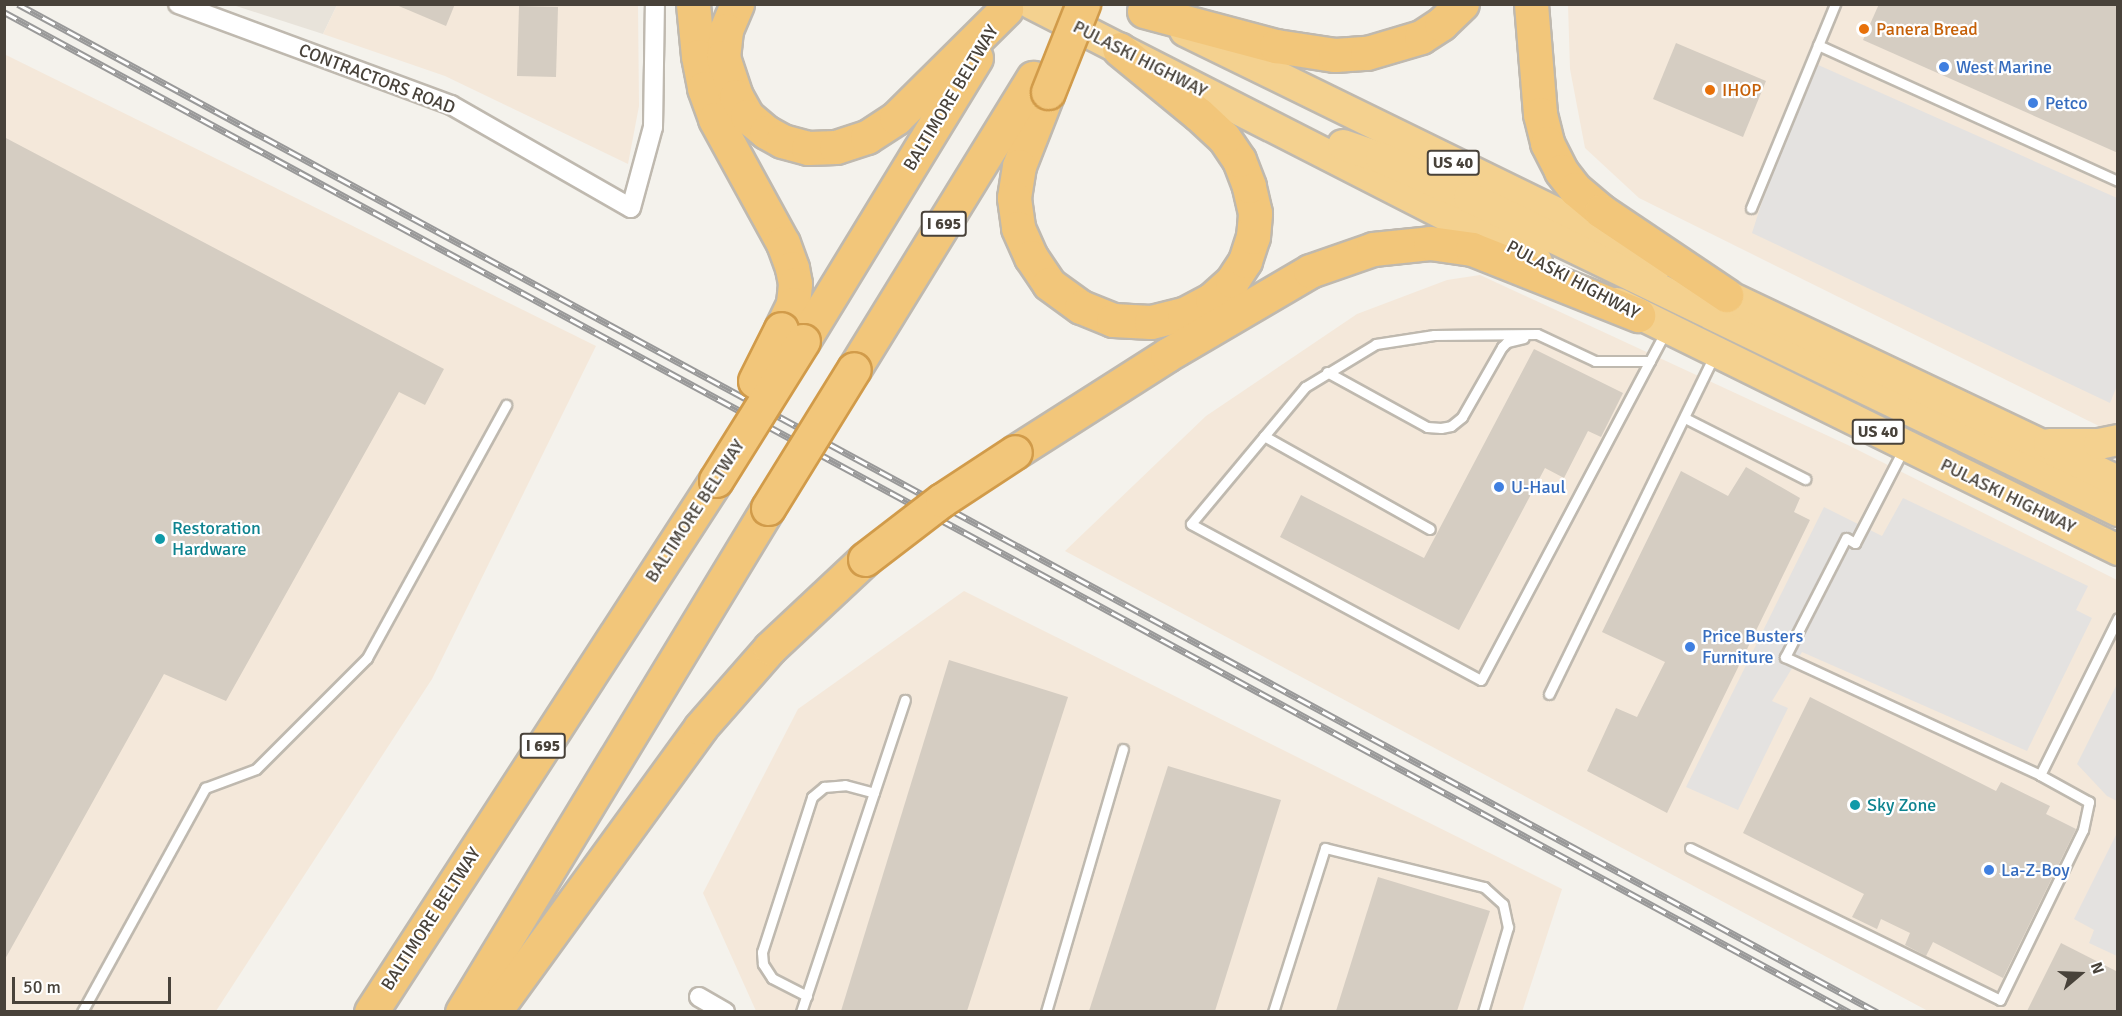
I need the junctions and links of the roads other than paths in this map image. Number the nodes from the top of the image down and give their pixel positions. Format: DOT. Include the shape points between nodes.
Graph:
graph roads {
  1 [pos="178,4"];
  2 [pos="655,4"];
  3 [pos="693,4"];
  4 [pos="737,4"];
  5 [pos="1082,4"];
  6 [pos="1462,4"];
  7 [pos="1531,4"];
  8 [pos="1835,4"];
  9 [pos="1015,6"];
  10 [pos="1137,8"];
  11 [pos="1818,45"];
  12 [pos="1119,49"];
  13 [pos="973,50"];
  14 [pos="1041,85"];
  15 [pos="1252,116"];
  16 [pos="2118,181"];
  17 [pos="1751,208"];
  18 [pos="1726,295"];
  19 [pos="1638,315"];
  20 [pos="1668,329"];
  21 [pos="1537,334"];
  22 [pos="792,335"];
  23 [pos="1715,352"];
  24 [pos="1650,361"];
  25 [pos="1327,372"];
  26 [pos="506,405"];
  27 [pos="1684,418"];
  28 [pos="1264,436"];
  29 [pos="2118,440"];
  30 [pos="2038,443"];
  31 [pos="1905,446"];
  32 [pos="1805,479"];
  33 [pos="2118,481"];
  34 [pos="2118,511"];
  35 [pos="1430,530"];
  36 [pos="2118,550"];
  37 [pos="2118,618"];
  38 [pos="1549,694"];
  39 [pos="905,700"];
  40 [pos="1123,749"];
  41 [pos="2040,775"];
  42 [pos="874,793"];
  43 [pos="1690,848"];
  44 [pos="807,996"];
  45 [pos="699,997"];
  46 [pos="82,1011"];
  47 [pos="372,1011"];
  48 [pos="462,1011"];
  49 [pos="494,1011"];
  50 [pos="725,1011"];
  51 [pos="801,1011"];
  52 [pos="1046,1011"];
  53 [pos="1274,1011"];
  54 [pos="1483,1011"];
  1 -- 2 [label="street, CONTRACTORS ROAD" via="451,105 631,208 653,127"];
  3 -- 22 [label="highway" via="698,57 712,109 783,243 792,268"];
  4 -- 13 [label="highway" via="726,30 723,57 736,96 747,116 766,132 808,148 836,147 867,137 896,118"];
  5 -- 14 [label="highway, I 695"];
  6 -- 10 [label="highway" via="1421,37 1377,51 1335,55 1276,46"];
  7 -- 18 [label="highway" via="1540,114 1547,143 1561,171 1601,211"];
  8 -- 11 [label="lane"];
  9 -- 12 [label="highway, PULASKI HIGHWAY / US 40"];
  9 -- 13 [label="highway"];
  10 -- 18 [label="highway, US 40"];
  11 -- 16 [label="lane"];
  11 -- 17 [label="lane"];
  12 -- 14 [label="highway" via="1224,138 1239,160 1249,186 1255,213 1245,261 1212,300 1184,314 1151,322 1113,320 1081,307 1049,284 1031,257 1018,228 1014,198"];
  12 -- 15 [label="highway, PULASKI HIGHWAY / US 40"];
  13 -- 22 [label="highway, BALTIMORE BELTWAY"];
  14 -- 48 [label="highway, I 695, bridge" via="854,369"];
  15 -- 19 [label="highway, PULASKI HIGHWAY / US 40"];
  15 -- 34 [label="highway" via="1381,158 1469,197"];
  18 -- 30 [label="highway, US 40"];
  19 -- 20 [label="highway, PULASKI HIGHWAY / US 40"];
  19 -- 49 [label="highway, bridge" via="1472,249 1430,243 1373,249 1310,271 1167,355 942,500 865,559 770,648 700,728"];
  20 -- 23 [label="highway, PULASKI HIGHWAY / US 40"];
  20 -- 24 [label="lane"];
  21 -- 24 [label="lane" via="1595,361"];
  21 -- 25 [label="lane" via="1434,335 1376,344"];
  21 -- 25 [label="lane" via="1502,347 1462,417 1441,428 1427,427"];
  22 -- 47 [label="highway, BALTIMORE BELTWAY / I 695, bridge" via="684,528"];
  23 -- 27 [label="lane"];
  23 -- 31 [label="highway, PULASKI HIGHWAY / US 40"];
  24 -- 28 [label="lane" via="1481,680 1191,524"];
  25 -- 28 [label="lane" via="1305,387"];
  26 -- 46 [label="lane" via="367,658 256,769 206,788"];
  27 -- 32 [label="lane"];
  27 -- 38 [label="lane"];
  28 -- 35 [label="lane"];
  29 -- 30 [label="highway" via="2099,444"];
  30 -- 33 [label="highway, US 40"];
  31 -- 36 [label="highway, PULASKI HIGHWAY / US 40"];
  31 -- 41 [label="lane" via="1855,543 1846,538 1785,657"];
  37 -- 41 [label="lane"];
  39 -- 42 [label="lane"];
  40 -- 52 [label="lane"];
  41 -- 43 [label="lane" via="2089,802 2084,830 2000,1000"];
  42 -- 44 [label="lane"];
  42 -- 44 [label="lane" via="845,785 824,787 812,797 762,952 763,964 772,978"];
  44 -- 51 [label="lane"];
  45 -- 50 [label="street"];
  53 -- 54 [label="lane" via="1325,848 1484,888 1503,904 1508,927"];
}
